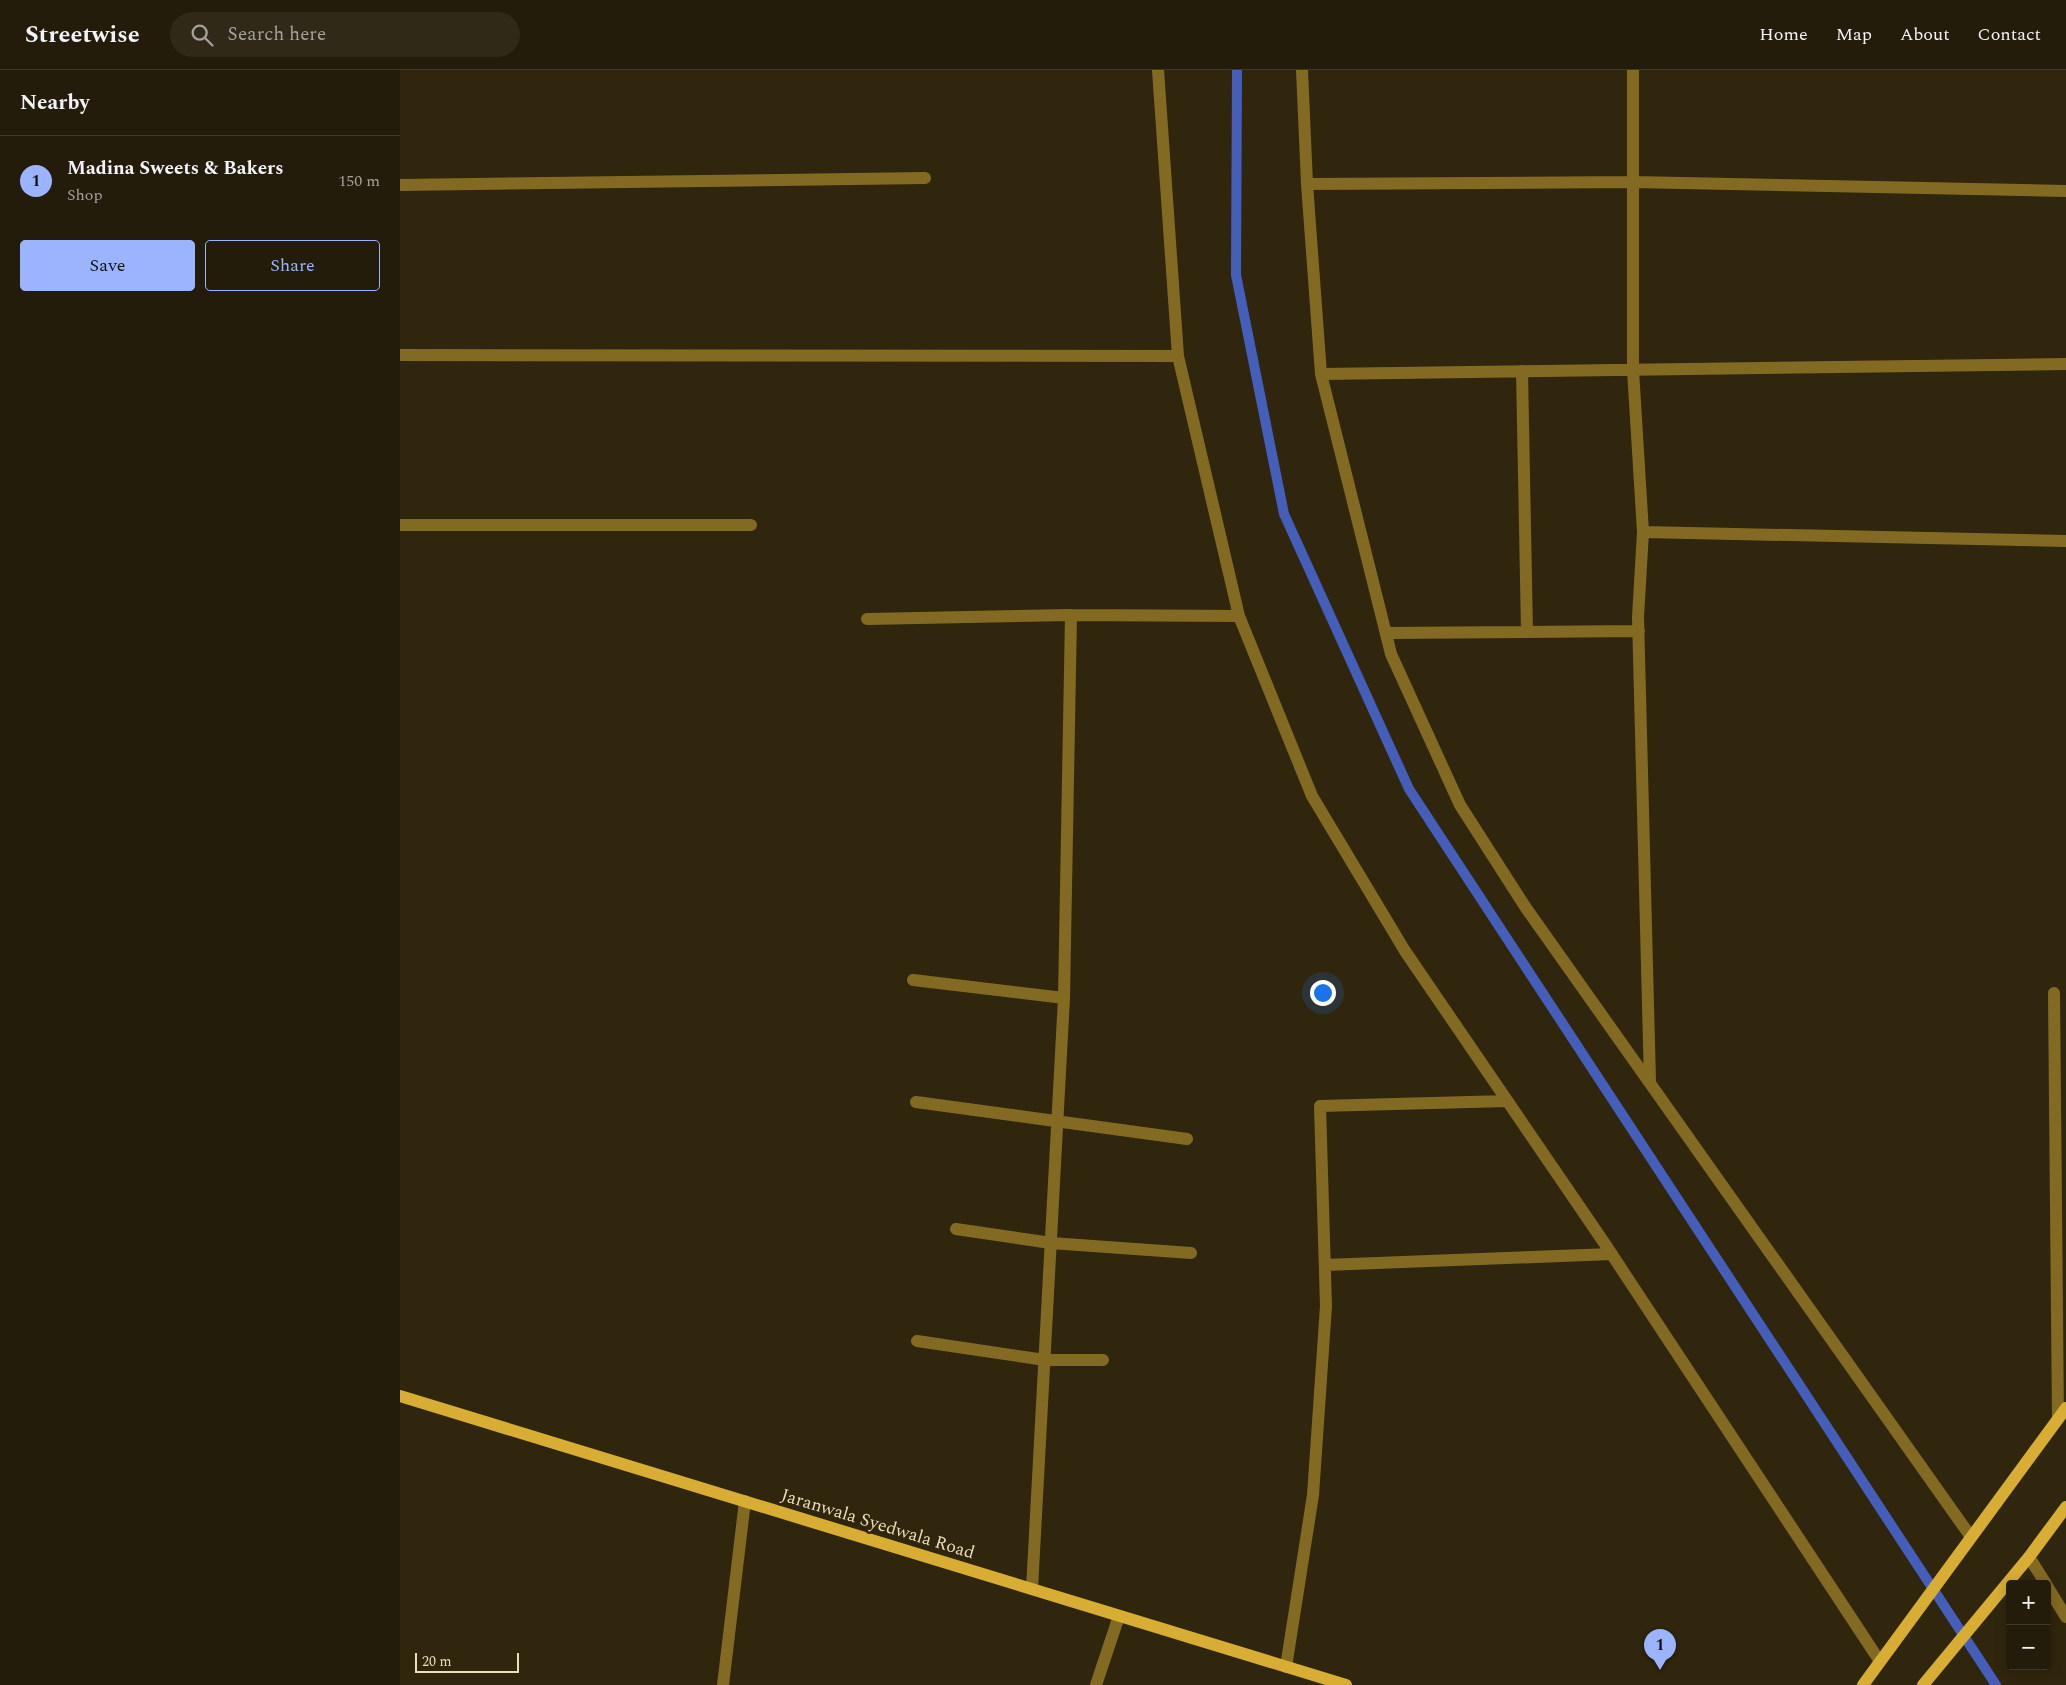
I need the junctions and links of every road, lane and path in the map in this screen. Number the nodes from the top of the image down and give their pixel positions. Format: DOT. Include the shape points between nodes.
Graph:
graph roads {
  1 [pos="1158,70"];
  2 [pos="1302,70"];
  3 [pos="1633,70"];
  4 [pos="926,178"];
  5 [pos="1633,182"];
  6 [pos="1307,184"];
  7 [pos="400,185"];
  8 [pos="2066,192"];
  9 [pos="400,355"];
  10 [pos="1178,356"];
  11 [pos="2066,364"];
  12 [pos="1633,370"];
  13 [pos="1522,371"];
  14 [pos="1321,374"];
  15 [pos="400,525"];
  16 [pos="751,525"];
  17 [pos="1643,532"];
  18 [pos="2066,541"];
  19 [pos="1071,615"];
  20 [pos="1239,616"];
  21 [pos="867,619"];
  22 [pos="1639,631"];
  23 [pos="1527,632"];
  24 [pos="1386,634"];
  25 [pos="913,980"];
  26 [pos="2054,993"];
  27 [pos="1064,998"];
  28 [pos="1650,1082"];
  29 [pos="1507,1101"];
  30 [pos="916,1102"];
  31 [pos="1058,1121"];
  32 [pos="1187,1139"];
  33 [pos="956,1230"];
  34 [pos="1051,1243"];
  35 [pos="1191,1253"];
  36 [pos="1612,1254"];
  37 [pos="1325,1265"];
  38 [pos="917,1341"];
  39 [pos="1045,1360"];
  40 [pos="1103,1360"];
  41 [pos="400,1396"];
  42 [pos="2066,1408"];
  43 [pos="2058,1419"];
  44 [pos="745,1501"];
  45 [pos="2066,1507"];
  46 [pos="1971,1537"];
  47 [pos="2029,1557"];
  48 [pos="2043,1580"];
  49 [pos="1032,1589"];
  50 [pos="2051,1593"];
  51 [pos="1119,1616"];
  52 [pos="2066,1617"];
  53 [pos="1879,1660"];
  54 [pos="1286,1667"];
  55 [pos="723,1685"];
  56 [pos="1096,1685"];
  57 [pos="1346,1685"];
  58 [pos="1863,1685"];
  59 [pos="1923,1685"];
  1 -- 10 [label="street"];
  2 -- 6 [label="street"];
  3 -- 5 [label="street"];
  4 -- 7 [label="street"];
  5 -- 6 [label="street"];
  5 -- 8 [label="street"];
  5 -- 12 [label="street"];
  6 -- 14 [label="street"];
  9 -- 10 [label="street"];
  10 -- 20 [label="street"];
  11 -- 12 [label="street"];
  12 -- 13 [label="street"];
  12 -- 17 [label="street"];
  13 -- 14 [label="street"];
  13 -- 23 [label="street"];
  14 -- 24 [label="street"];
  15 -- 16 [label="street"];
  17 -- 18 [label="street"];
  17 -- 22 [label="street"];
  19 -- 20 [label="street"];
  19 -- 21 [label="street"];
  19 -- 27 [label="street"];
  20 -- 29 [label="street" via="1312,796 1405,951"];
  22 -- 23 [label="street"];
  22 -- 28 [label="street"];
  23 -- 24 [label="street"];
  24 -- 28 [label="street" via="1391,654 1460,805 1526,908"];
  25 -- 27 [label="street"];
  26 -- 43 [label="street"];
  27 -- 31 [label="street"];
  28 -- 46 [label="street"];
  29 -- 36 [label="street"];
  29 -- 37 [label="street" via="1320,1106"];
  30 -- 31 [label="street"];
  31 -- 32 [label="street"];
  31 -- 34 [label="street"];
  33 -- 34 [label="street"];
  34 -- 35 [label="street"];
  34 -- 39 [label="street"];
  36 -- 37 [label="street"];
  36 -- 53 [label="street"];
  37 -- 54 [label="street" via="1326,1306 1313,1495"];
  38 -- 39 [label="street"];
  39 -- 40 [label="street"];
  39 -- 49 [label="street"];
  41 -- 44 [label="main road, Jaranwala Syedwala Road"];
  42 -- 43 [label="main road"];
  43 -- 46 [label="main road"];
  44 -- 49 [label="main road, Jaranwala Syedwala Road"];
  44 -- 55 [label="street"];
  45 -- 47 [label="main road"];
  46 -- 53 [label="main road"];
  47 -- 48 [label="street"];
  47 -- 59 [label="main road"];
  49 -- 51 [label="main road, Jaranwala Syedwala Road"];
  50 -- 52 [label="street"];
  51 -- 54 [label="main road, Jaranwala Syedwala Road"];
  51 -- 56 [label="street"];
  53 -- 58 [label="main road"];
  54 -- 57 [label="main road, Jaranwala Syedwala Road"];
}
